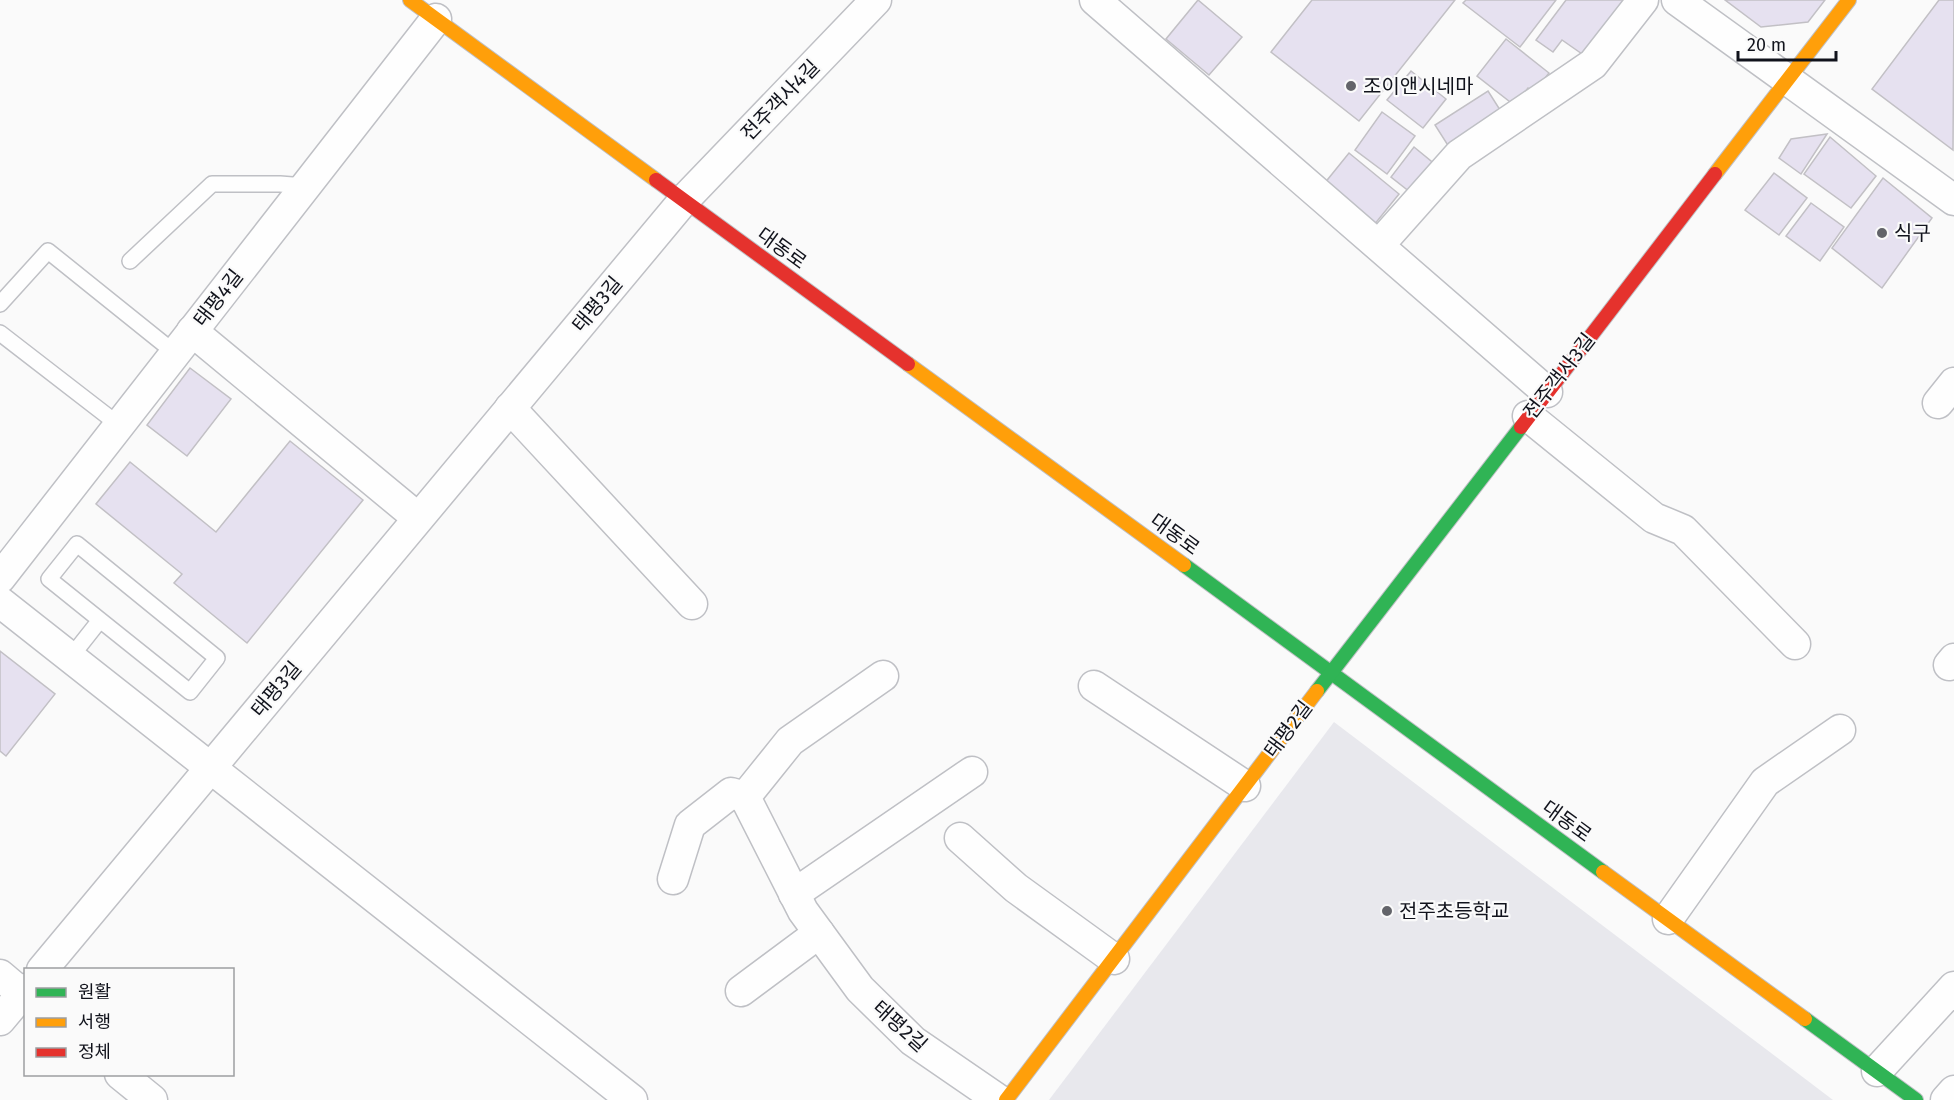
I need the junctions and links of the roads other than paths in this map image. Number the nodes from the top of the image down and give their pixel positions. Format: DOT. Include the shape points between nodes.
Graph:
graph roads {
  1 [pos="410,0"];
  2 [pos="876,0"];
  3 [pos="1095,0"];
  4 [pos="1643,0"];
  5 [pos="1677,0"];
  6 [pos="1848,0"];
  7 [pos="436,19"];
  8 [pos="1787,80"];
  9 [pos="305,186"];
  10 [pos="684,200"];
  11 [pos="1954,200"];
  12 [pos="1379,245"];
  13 [pos="130,261"];
  14 [pos="0,304"];
  15 [pos="0,333"];
  16 [pos="184,342"];
  17 [pos="1547,392"];
  18 [pos="510,408"];
  19 [pos="1528,416"];
  20 [pos="119,425"];
  21 [pos="418,518"];
  22 [pos="0,578"];
  23 [pos="0,602"];
  24 [pos="692,604"];
  25 [pos="100,620"];
  26 [pos="1795,644"];
  27 [pos="70,657"];
  28 [pos="1331,673"];
  29 [pos="883,676"];
  30 [pos="1094,686"];
  31 [pos="1840,730"];
  32 [pos="210,767"];
  33 [pos="972,772"];
  34 [pos="1245,786"];
  35 [pos="745,797"];
  36 [pos="960,838"];
  37 [pos="673,879"];
  38 [pos="794,894"];
  39 [pos="1668,919"];
  40 [pos="819,933"];
  41 [pos="1114,959"];
  42 [pos="43,968"];
  43 [pos="1954,987"];
  44 [pos="18,989"];
  45 [pos="741,991"];
  46 [pos="0,1020"];
  47 [pos="1877,1071"];
  48 [pos="122,1076"];
  49 [pos="1954,1091"];
  50 [pos="152,1100"];
  51 [pos="632,1100"];
  52 [pos="999,1100"];
  53 [pos="1006,1100"];
  54 [pos="1916,1100"];
  55 [pos="1946,1100"];
  1 -- 7 [label="street, 대동로"];
  2 -- 10 [label="street, 전주객사4길"];
  3 -- 12 [label="street"];
  4 -- 12 [label="street" via="1593,64 1459,155"];
  5 -- 8 [label="street"];
  6 -- 8 [label="street, 전주객사3길"];
  7 -- 9 [label="street, 태평4길"];
  7 -- 10 [label="street, 대동로"];
  8 -- 11 [label="street"];
  8 -- 17 [label="street, 전주객사3길"];
  9 -- 13 [label="lane" via="212,184"];
  9 -- 16 [label="street, 태평4길"];
  10 -- 18 [label="street, 태평3길"];
  10 -- 28 [label="street, 대동로"];
  12 -- 17 [label="street"];
  14 -- 16 [label="lane" via="48,251"];
  15 -- 20 [label="lane"];
  16 -- 20 [label="street, 태평4길"];
  16 -- 21 [label="street"];
  17 -- 19 [label="street, 전주객사3길"];
  18 -- 21 [label="street, 태평3길"];
  18 -- 24 [label="street"];
  19 -- 26 [label="street" via="1654,518 1683,530"];
  19 -- 28 [label="street, 전주객사3길"];
  20 -- 22 [label="street, 태평4길"];
  21 -- 32 [label="street, 태평3길"];
  23 -- 27 [label="street"];
  25 -- 25 [label="lane" via="190,692 217,658 77,544 49,579"];
  25 -- 27 [label="lane"];
  27 -- 32 [label="street"];
  28 -- 34 [label="street, 태평2길"];
  28 -- 39 [label="street, 대동로"];
  29 -- 35 [label="street" via="790,741"];
  30 -- 34 [label="street"];
  31 -- 39 [label="street" via="1765,782"];
  32 -- 42 [label="street, 태평3길"];
  32 -- 51 [label="street"];
  33 -- 38 [label="street"];
  34 -- 41 [label="street, 태평2길"];
  35 -- 37 [label="street" via="732,793 690,825"];
  35 -- 38 [label="street, 태평2길"];
  36 -- 41 [label="street" via="1016,888"];
  38 -- 40 [label="street, 태평2길"];
  39 -- 47 [label="street, 대동로"];
  40 -- 45 [label="street"];
  40 -- 52 [label="street, 태평2길" via="860,989 913,1041"];
  41 -- 53 [label="street, 태평2길"];
  43 -- 47 [label="street"];
  44 -- 46 [label="street"];
  47 -- 54 [label="street, 대동로"];
  48 -- 50 [label="street"];
  49 -- 55 [label="street"];
}
